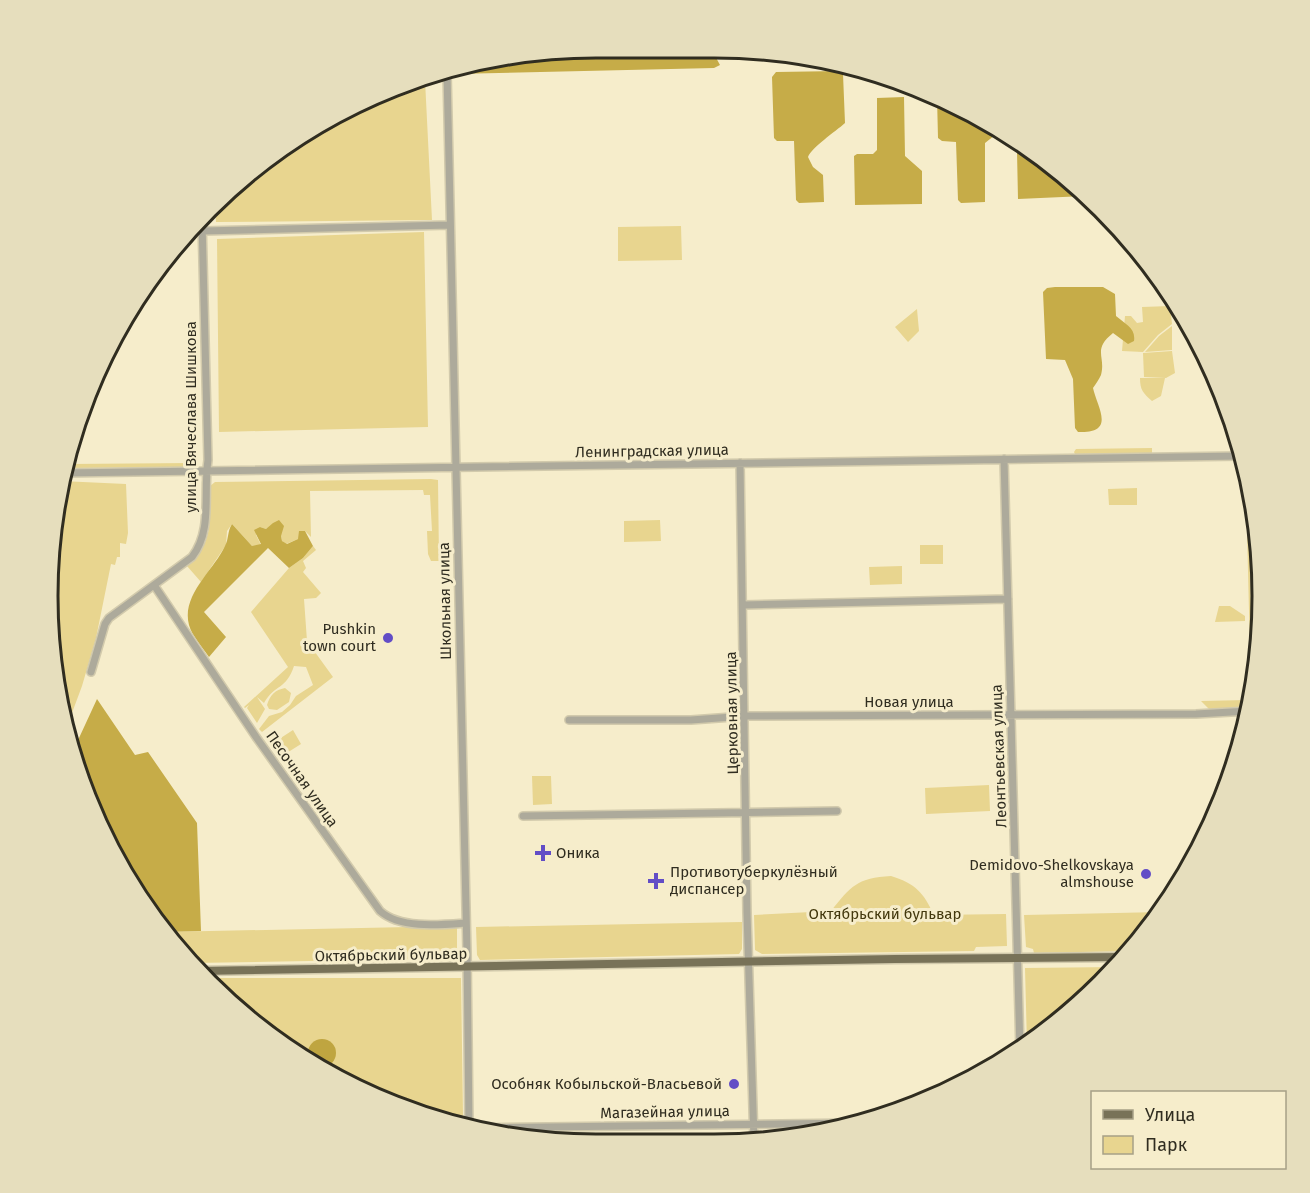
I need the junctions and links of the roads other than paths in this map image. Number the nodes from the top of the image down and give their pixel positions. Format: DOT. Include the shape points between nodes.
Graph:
graph roads {
  1 [pos="447,80"];
  2 [pos="450,225"];
  3 [pos="203,231"];
  4 [pos="1233,456"];
  5 [pos="1004,459"];
  6 [pos="740,463"];
  7 [pos="456,468"];
  8 [pos="206,471"];
  9 [pos="73,473"];
  10 [pos="154,585"];
  11 [pos="1008,599"];
  12 [pos="743,606"];
  13 [pos="91,672"];
  14 [pos="1239,712"];
  15 [pos="1011,715"];
  16 [pos="746,716"];
  17 [pos="568,720"];
  18 [pos="837,811"];
  19 [pos="746,813"];
  20 [pos="522,816"];
  21 [pos="466,923"];
  22 [pos="1112,957"];
  23 [pos="1018,959"];
  24 [pos="750,962"];
  25 [pos="467,967"];
  26 [pos="210,971"];
  27 [pos="1020,1038"];
  28 [pos="471,1119"];
  29 [pos="821,1123"];
  30 [pos="754,1124"];
  31 [pos="511,1127"];
  32 [pos="754,1133"];
  1 -- 2 [label="street, Школьная улица"];
  2 -- 3 [label="street"];
  2 -- 7 [label="street, Школьная улица"];
  3 -- 8 [label="street, улица Вячеслава Шишкова"];
  4 -- 5 [label="street, Ленинградская улица"];
  5 -- 6 [label="street, Ленинградская улица"];
  5 -- 11 [label="street, Леонтьевская улица"];
  6 -- 7 [label="street, Ленинградская улица"];
  6 -- 12 [label="street, Церковная улица"];
  7 -- 8 [label="street, Ленинградская улица"];
  7 -- 21 [label="street, Школьная улица"];
  8 -- 9 [label="street, Ленинградская улица"];
  8 -- 10 [label="street, улица Вячеслава Шишкова" via="205,523 200,547"];
  10 -- 13 [label="street, улица Вячеслава Шишкова" via="109,618"];
  10 -- 21 [label="street, Песочная улица" via="380,912 403,924"];
  11 -- 12 [label="street"];
  11 -- 15 [label="street, Леонтьевская улица"];
  12 -- 16 [label="street, Церковная улица"];
  14 -- 15 [label="street, Новая улица"];
  15 -- 16 [label="street, Новая улица"];
  15 -- 23 [label="street, Леонтьевская улица"];
  16 -- 17 [label="street, Новая улица"];
  16 -- 19 [label="street, Церковная улица"];
  18 -- 19 [label="street"];
  19 -- 20 [label="street"];
  19 -- 24 [label="street, Церковная улица"];
  21 -- 25 [label="street, Школьная улица"];
  22 -- 23 [label="main road, Октябрьский бульвар"];
  23 -- 24 [label="main road, Октябрьский бульвар"];
  23 -- 27 [label="street, Леонтьевская улица"];
  24 -- 25 [label="main road, Октябрьский бульвар"];
  24 -- 30 [label="street, Церковная улица"];
  25 -- 26 [label="main road, Октябрьский бульвар"];
  25 -- 28 [label="street, Школьная улица"];
  29 -- 30 [label="street, Магазейная улица"];
  30 -- 31 [label="street, Магазейная улица"];
  30 -- 32 [label="street, Церковная улица"];
}
